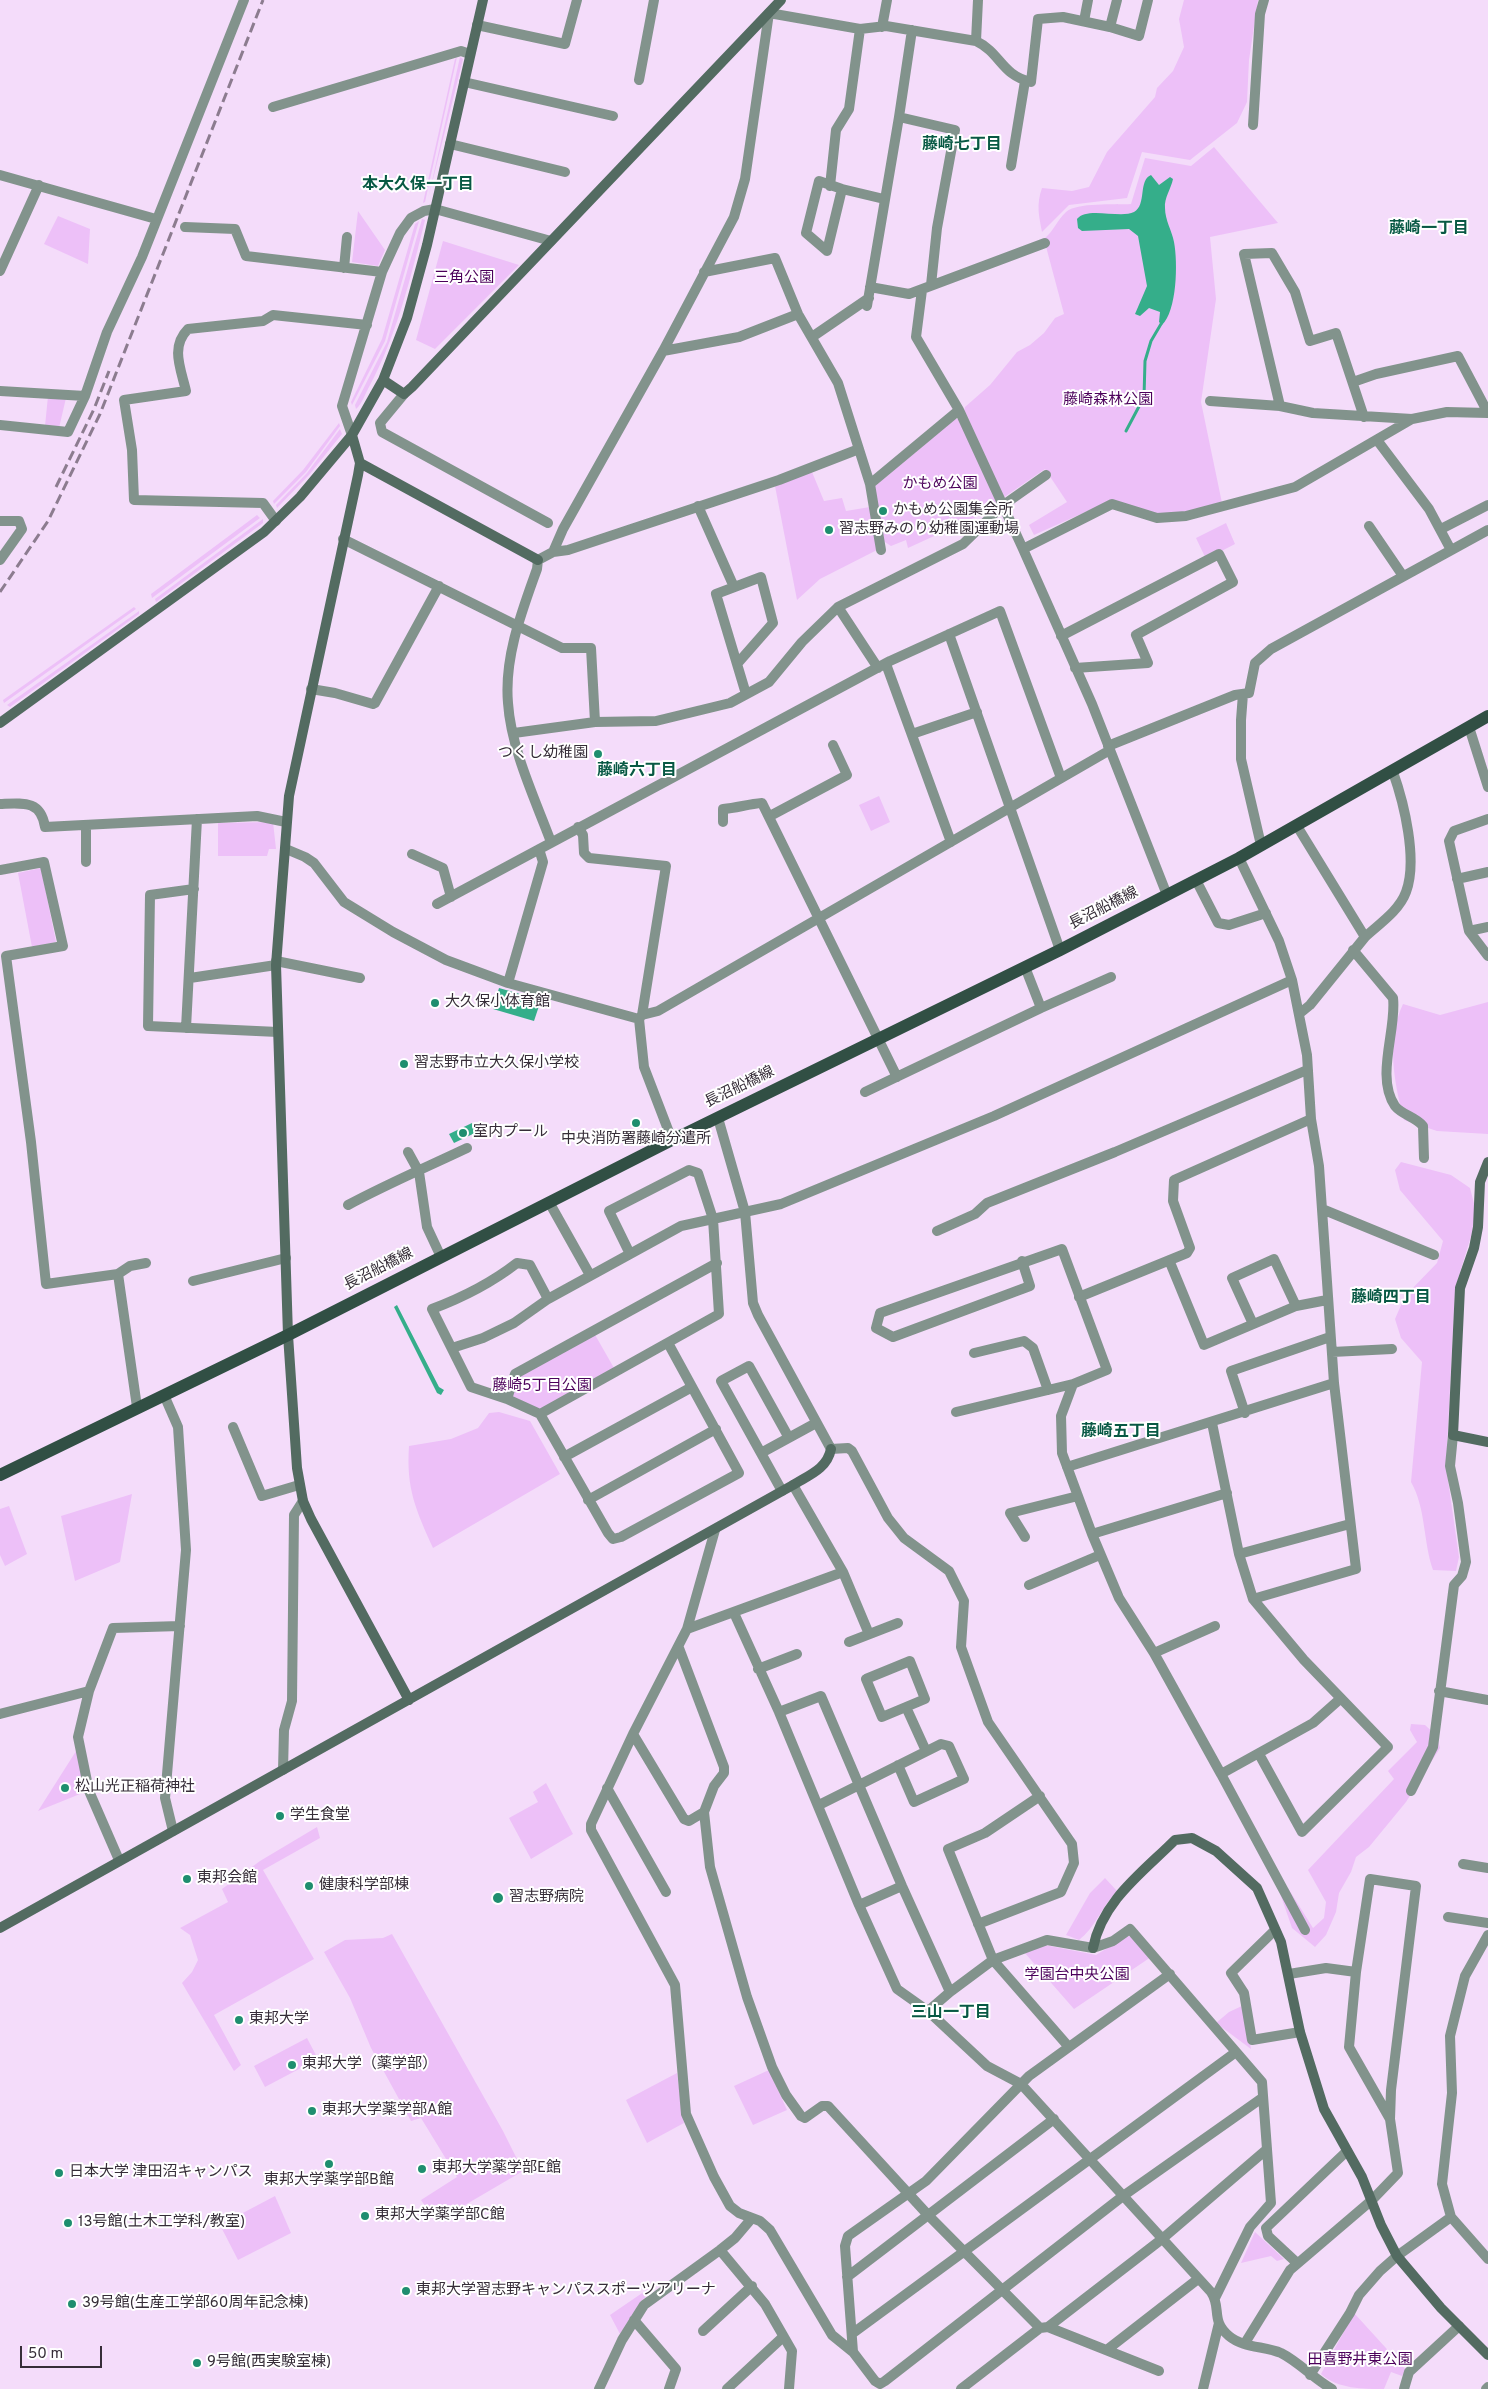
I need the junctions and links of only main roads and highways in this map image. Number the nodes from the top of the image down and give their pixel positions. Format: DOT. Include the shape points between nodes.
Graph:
graph roads {
  1 [pos="1488,716"];
  2 [pos="0,1475"];
  1 -- 2 [label="main road, 長沼船橋線" via="1297,826 1060,950"];
}
